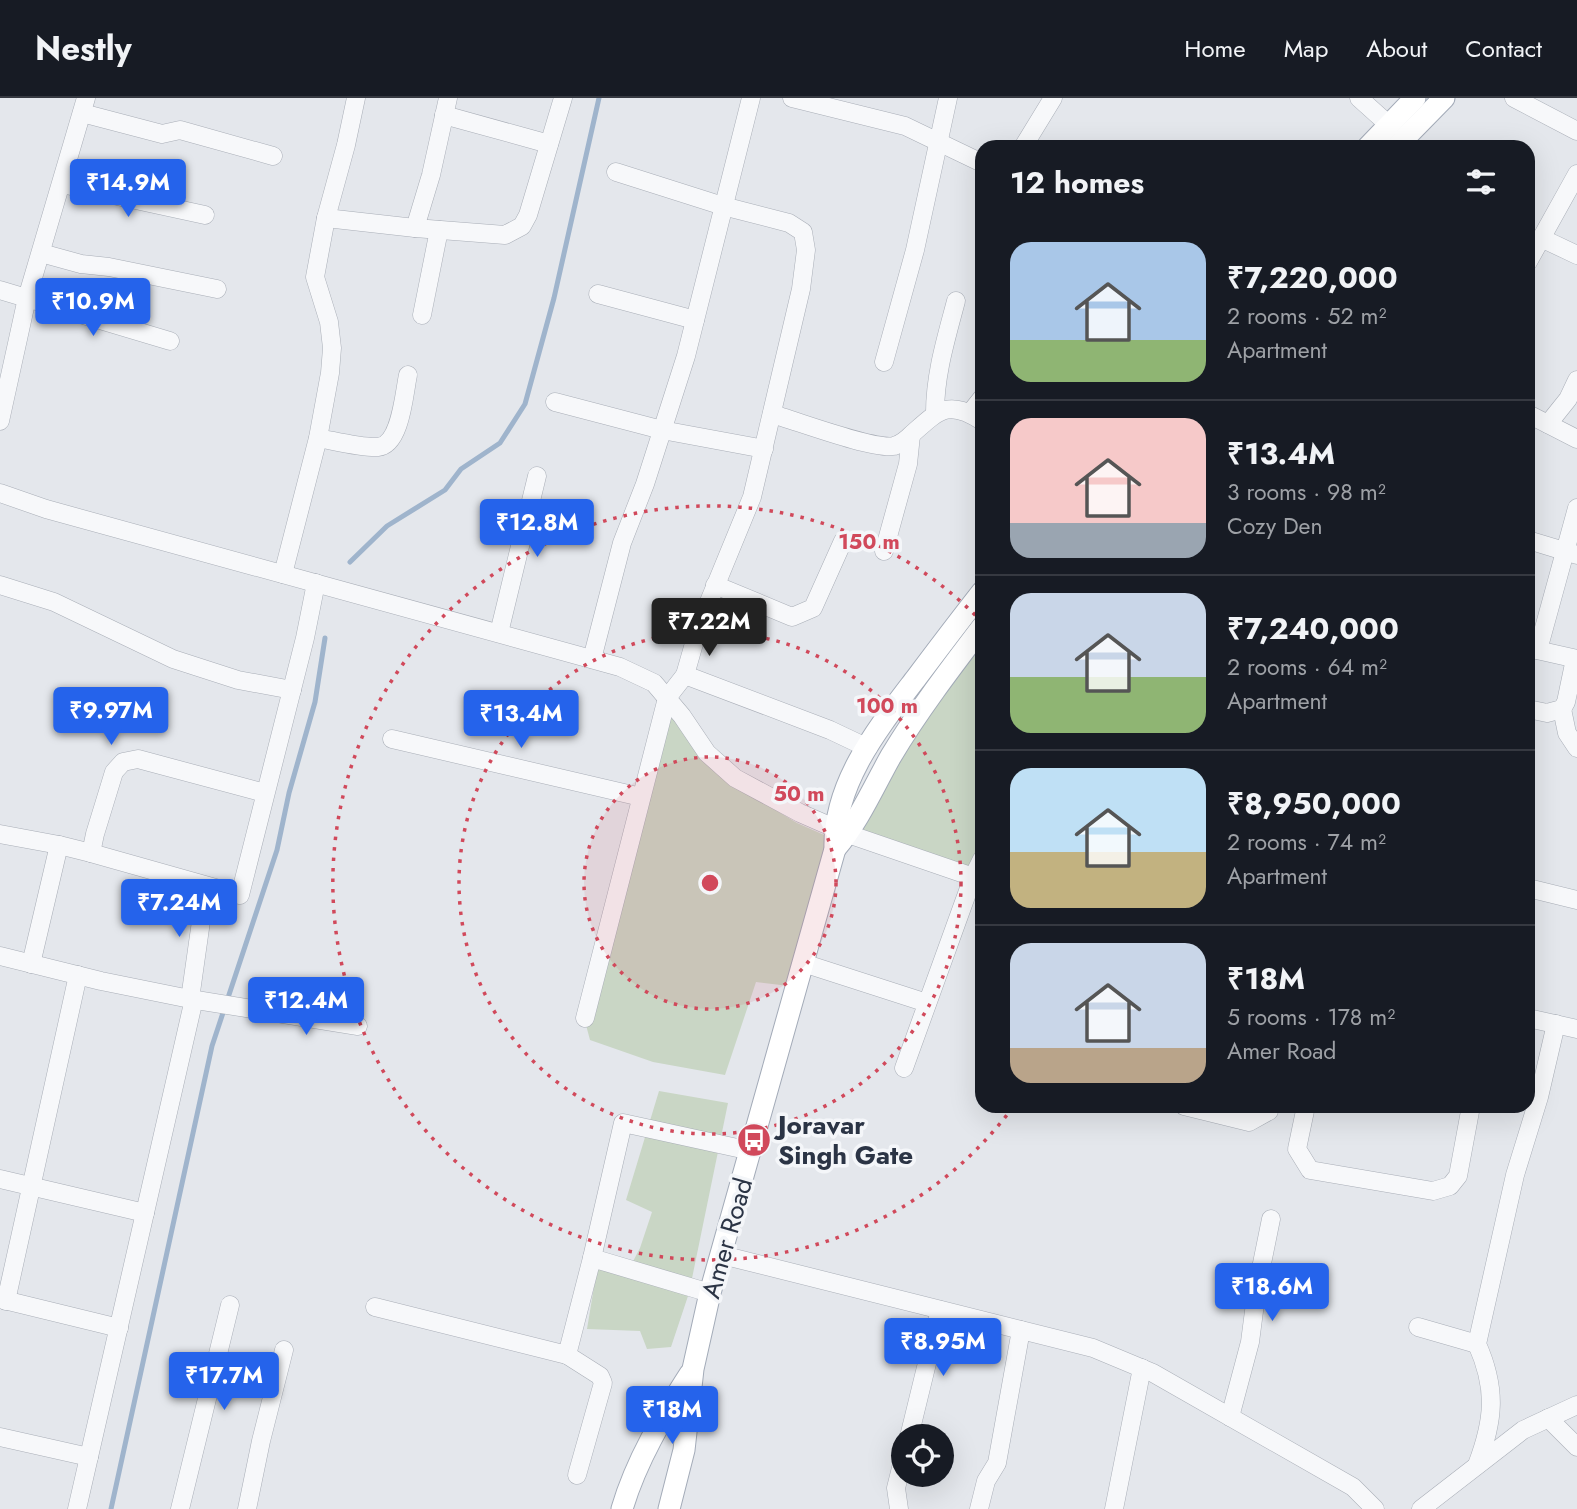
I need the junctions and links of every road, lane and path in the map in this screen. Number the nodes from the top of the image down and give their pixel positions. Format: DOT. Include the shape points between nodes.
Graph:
graph roads {
  1 [pos="356,98"];
  2 [pos="563,98"];
  3 [pos="751,98"];
  4 [pos="792,98"];
  5 [pos="948,98"];
  6 [pos="1053,98"];
  7 [pos="1359,98"];
  8 [pos="1415,98"];
  9 [pos="1444,98"];
  10 [pos="1514,98"];
  11 [pos="836,103"];
  12 [pos="84,105"];
  13 [pos="446,106"];
  14 [pos="1389,125"];
  15 [pos="1577,131"];
  16 [pos="1027,140"];
  17 [pos="1375,140"];
  18 [pos="1403,140"];
  19 [pos="938,142"];
  20 [pos="549,144"];
  21 [pos="272,156"];
  22 [pos="975,160"];
  23 [pos="616,172"];
  24 [pos="1577,174"];
  25 [pos="62,184"];
  26 [pos="723,206"];
  27 [pos="205,215"];
  28 [pos="326,218"];
  29 [pos="415,228"];
  30 [pos="439,230"];
  31 [pos="1535,246"];
  32 [pos="1535,249"];
  33 [pos="41,253"];
  34 [pos="1577,255"];
  35 [pos="217,289"];
  36 [pos="0,290"];
  37 [pos="598,294"];
  38 [pos="27,298"];
  39 [pos="956,301"];
  40 [pos="422,315"];
  41 [pos="695,320"];
  42 [pos="170,341"];
  43 [pos="884,362"];
  44 [pos="408,375"];
  45 [pos="1577,380"];
  46 [pos="555,402"];
  47 [pos="935,413"];
  48 [pos="772,414"];
  49 [pos="975,417"];
  50 [pos="1535,418"];
  51 [pos="0,421"];
  52 [pos="1548,424"];
  53 [pos="662,430"];
  54 [pos="911,435"];
  55 [pos="318,438"];
  56 [pos="1577,439"];
  57 [pos="764,449"];
  58 [pos="537,476"];
  59 [pos="0,494"];
  60 [pos="1577,508"];
  61 [pos="843,541"];
  62 [pos="1535,542"];
  63 [pos="884,551"];
  64 [pos="1570,553"];
  65 [pos="283,574"];
  66 [pos="0,585"];
  67 [pos="322,585"];
  68 [pos="715,585"];
  69 [pos="975,601"];
  70 [pos="499,633"];
  71 [pos="975,637"];
  72 [pos="1535,644"];
  73 [pos="1535,649"];
  74 [pos="593,659"];
  75 [pos="1576,659"];
  76 [pos="685,674"];
  77 [pos="292,690"];
  78 [pos="667,698"];
  79 [pos="1562,709"];
  80 [pos="1535,710"];
  81 [pos="392,738"];
  82 [pos="868,748"];
  83 [pos="1577,748"];
  84 [pos="265,793"];
  85 [pos="641,797"];
  86 [pos="0,834"];
  87 [pos="839,837"];
  88 [pos="59,845"];
  89 [pos="91,853"];
  90 [pos="975,877"];
  91 [pos="975,883"];
  92 [pos="206,886"];
  93 [pos="1535,890"];
  94 [pos="1577,900"];
  95 [pos="0,956"];
  96 [pos="803,963"];
  97 [pos="31,964"];
  98 [pos="78,975"];
  99 [pos="197,999"];
  100 [pos="928,1003"];
  101 [pos="584,1018"];
  102 [pos="1535,1020"];
  103 [pos="1556,1024"];
  104 [pos="358,1026"];
  105 [pos="1577,1029"];
  106 [pos="904,1068"];
  107 [pos="1535,1110"];
  108 [pos="1212,1113"];
  109 [pos="1265,1113"];
  110 [pos="1305,1113"];
  111 [pos="1466,1113"];
  112 [pos="1534,1113"];
  113 [pos="751,1152"];
  114 [pos="0,1179"];
  115 [pos="31,1186"];
  116 [pos="145,1213"];
  117 [pos="1270,1219"];
  118 [pos="722,1255"];
  119 [pos="593,1258"];
  120 [pos="710,1293"];
  121 [pos="3,1300"];
  122 [pos="230,1305"];
  123 [pos="375,1307"];
  124 [pos="940,1310"];
  125 [pos="118,1328"];
  126 [pos="1418,1328"];
  127 [pos="1021,1330"];
  128 [pos="1477,1345"];
  129 [pos="284,1350"];
  130 [pos="566,1355"];
  131 [pos="1142,1368"];
  132 [pos="693,1369"];
  133 [pos="1577,1405"];
  134 [pos="1230,1417"];
  135 [pos="1548,1418"];
  136 [pos="912,1424"];
  137 [pos="0,1437"];
  138 [pos="1577,1447"];
  139 [pos="89,1457"];
  140 [pos="1478,1465"];
  141 [pos="576,1475"];
  142 [pos="896,1487"];
  143 [pos="77,1509"];
  144 [pos="180,1509"];
  145 [pos="247,1509"];
  146 [pos="622,1509"];
  147 [pos="669,1509"];
  148 [pos="899,1509"];
  149 [pos="979,1509"];
  150 [pos="1114,1509"];
  151 [pos="1375,1509"];
  152 [pos="1420,1509"];
  1 -- 28 [label="street"];
  2 -- 20 [label="street"];
  3 -- 26 [label="street"];
  4 -- 11 [label="street"];
  5 -- 19 [label="street"];
  6 -- 16 [label="street"];
  7 -- 14 [label="street"];
  8 -- 14 [label="main road"];
  9 -- 18 [label="main road"];
  10 -- 15 [label="street"];
  11 -- 19 [label="street"];
  12 -- 21 [label="street" via="162,134 180,130"];
  12 -- 25 [label="street"];
  13 -- 20 [label="street"];
  13 -- 29 [label="street"];
  14 -- 17 [label="main road"];
  19 -- 22 [label="street"];
  19 -- 43 [label="street"];
  20 -- 30 [label="street" via="522,226 505,235"];
  23 -- 26 [label="street"];
  24 -- 31 [label="street"];
  25 -- 27 [label="street"];
  25 -- 33 [label="street"];
  26 -- 41 [label="street"];
  26 -- 48 [label="street" via="789,223 803,232 806,250 801,289"];
  28 -- 29 [label="street"];
  28 -- 55 [label="street" via="315,277 332,348"];
  29 -- 30 [label="street"];
  30 -- 40 [label="street"];
  32 -- 34 [label="street"];
  33 -- 35 [label="street"];
  33 -- 38 [label="street"];
  36 -- 38 [label="street"];
  37 -- 41 [label="street"];
  38 -- 42 [label="street"];
  38 -- 51 [label="street"];
  39 -- 47 [label="street" via="938,367"];
  41 -- 53 [label="street"];
  44 -- 55 [label="street" via="401,414 389,442 379,447"];
  45 -- 52 [label="street"];
  46 -- 53 [label="street"];
  47 -- 49 [label="street" via="957,409"];
  47 -- 54 [label="street"];
  48 -- 54 [label="street" via="874,445 894,446"];
  48 -- 57 [label="street"];
  50 -- 52 [label="street"];
  52 -- 56 [label="street"];
  53 -- 57 [label="street"];
  53 -- 74 [label="street" via="622,543"];
  54 -- 63 [label="street" via="908,464"];
  55 -- 65 [label="street"];
  57 -- 68 [label="street" via="752,497"];
  58 -- 70 [label="street"];
  59 -- 65 [label="street"];
  60 -- 64 [label="street"];
  61 -- 68 [label="street" via="813,608 801,614 792,617"];
  62 -- 64 [label="street"];
  64 -- 72 [label="street"];
  65 -- 67 [label="street"];
  66 -- 77 [label="street" via="54,602 173,659 238,680"];
  67 -- 70 [label="street"];
  67 -- 77 [label="street"];
  68 -- 76 [label="street"];
  69 -- 82 [label="main road, Amer Road"];
  70 -- 74 [label="street"];
  71 -- 87 [label="main road, Amer Road"];
  73 -- 75 [label="street"];
  74 -- 78 [label="street" via="654,683"];
  75 -- 79 [label="street"];
  76 -- 78 [label="street"];
  76 -- 82 [label="street"];
  77 -- 84 [label="street"];
  78 -- 85 [label="street"];
  78 -- 87 [label="street" via="707,753 736,778"];
  79 -- 80 [label="street"];
  79 -- 83 [label="street" via="1567,733"];
  81 -- 85 [label="street"];
  82 -- 87 [label="main road, Amer Road" via="844,794"];
  84 -- 89 [label="street" via="138,759 123,762 114,772"];
  84 -- 92 [label="street" via="240,895"];
  85 -- 101 [label="street"];
  86 -- 88 [label="street"];
  87 -- 90 [label="street"];
  87 -- 96 [label="main road, Amer Road"];
  88 -- 89 [label="street"];
  88 -- 97 [label="street"];
  89 -- 92 [label="street"];
  91 -- 100 [label="street"];
  92 -- 99 [label="street"];
  93 -- 94 [label="street"];
  95 -- 97 [label="street"];
  96 -- 100 [label="street"];
  96 -- 113 [label="main road, Amer Road"];
  97 -- 98 [label="street"];
  98 -- 99 [label="street"];
  98 -- 115 [label="street"];
  99 -- 104 [label="street"];
  99 -- 116 [label="street"];
  100 -- 106 [label="street"];
  102 -- 103 [label="street"];
  103 -- 105 [label="street"];
  103 -- 107 [label="street"];
  108 -- 109 [label="street" via="1249,1122"];
  110 -- 111 [label="street" via="1297,1149 1310,1170 1433,1191 1450,1186 1458,1176"];
  112 -- 128 [label="street" via="1515,1175"];
  113 -- 118 [label="main road, Amer Road"];
  113 -- 119 [label="street" via="623,1123"];
  114 -- 115 [label="street"];
  115 -- 116 [label="street"];
  115 -- 121 [label="street"];
  116 -- 125 [label="street"];
  117 -- 134 [label="street" via="1250,1342"];
  118 -- 120 [label="main road, Amer Road"];
  118 -- 124 [label="street"];
  119 -- 120 [label="street"];
  119 -- 130 [label="street"];
  120 -- 132 [label="main road, Amer Road"];
  121 -- 125 [label="street"];
  122 -- 144 [label="street"];
  123 -- 130 [label="street"];
  124 -- 127 [label="street"];
  124 -- 136 [label="street"];
  125 -- 139 [label="street"];
  126 -- 128 [label="street"];
  127 -- 131 [label="street" via="1093,1348"];
  127 -- 149 [label="street" via="997,1463 986,1481"];
  128 -- 140 [label="street" via="1488,1367 1493,1403"];
  129 -- 145 [label="street"];
  130 -- 141 [label="street" via="600,1376 603,1383"];
  131 -- 134 [label="street"];
  131 -- 150 [label="street"];
  132 -- 146 [label="main road" via="666,1412"];
  132 -- 147 [label="main road, Amer Road" via="684,1450"];
  133 -- 135 [label="street"];
  134 -- 151 [label="street" via="1353,1487"];
  135 -- 138 [label="street"];
  135 -- 140 [label="street" via="1523,1430"];
  137 -- 139 [label="street"];
  139 -- 143 [label="street"];
  140 -- 152 [label="street"];
  142 -- 148 [label="street"];
}
